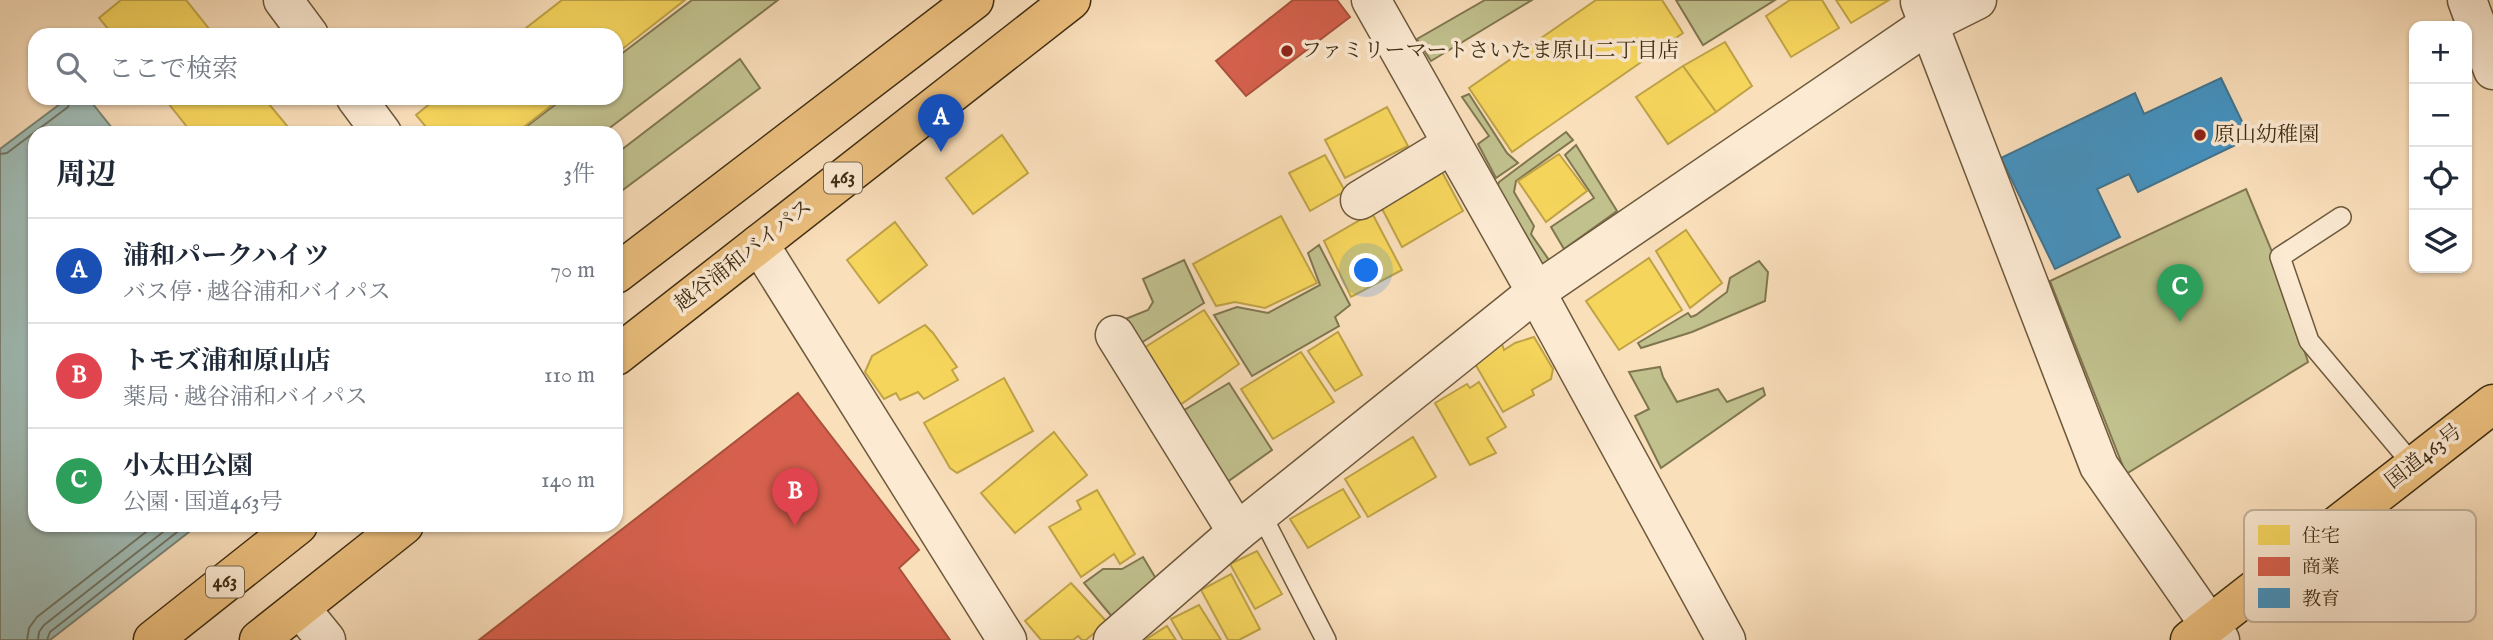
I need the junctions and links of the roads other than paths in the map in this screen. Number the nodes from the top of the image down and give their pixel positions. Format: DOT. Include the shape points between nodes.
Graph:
graph roads {
  1 [pos="283,0"];
  2 [pos="975,0"];
  3 [pos="1071,0"];
  4 [pos="1371,0"];
  5 [pos="1977,0"];
  6 [pos="2467,0"];
  7 [pos="1924,12"];
  8 [pos="304,28"];
  9 [pos="2493,70"];
  10 [pos="361,105"];
  11 [pos="377,126"];
  12 [pos="1452,144"];
  13 [pos="1360,200"];
  14 [pos="2342,217"];
  15 [pos="759,244"];
  16 [pos="623,269"];
  17 [pos="1536,292"];
  18 [pos="1115,335"];
  19 [pos="623,351"];
  20 [pos="2493,404"];
  21 [pos="2414,466"];
  22 [pos="2360,510"];
  23 [pos="1249,523"];
  24 [pos="289,532"];
  25 [pos="395,532"];
  26 [pos="2244,604"];
  27 [pos="300,608"];
  28 [pos="2206,635"];
  29 [pos="153,640"];
  30 [pos="259,640"];
  31 [pos="326,640"];
  32 [pos="1007,640"];
  33 [pos="1113,640"];
  34 [pos="1326,640"];
  35 [pos="1727,640"];
  1 -- 8 [label="street"];
  2 -- 16 [label="highway"];
  3 -- 15 [label="highway, 越谷浦和バイパス / 463"];
  4 -- 12 [label="street"];
  5 -- 7 [label="street"];
  6 -- 9 [label="street"];
  7 -- 17 [label="street"];
  7 -- 28 [label="street" via="2099,466"];
  10 -- 11 [label="street"];
  12 -- 13 [label="street"];
  12 -- 17 [label="street"];
  14 -- 21 [label="lane" via="2280,257 2309,341"];
  15 -- 19 [label="highway, 越谷浦和バイパス / 463"];
  15 -- 32 [label="street"];
  17 -- 23 [label="street"];
  17 -- 35 [label="street"];
  18 -- 23 [label="street"];
  20 -- 21 [label="highway, 国道463号"];
  21 -- 22 [label="highway, 国道463号"];
  23 -- 33 [label="street"];
  23 -- 34 [label="lane"];
  24 -- 29 [label="highway, 463"];
  25 -- 27 [label="highway"];
  26 -- 28 [label="highway, 国道463号"];
  27 -- 30 [label="highway"];
  27 -- 31 [label="street"];
}
